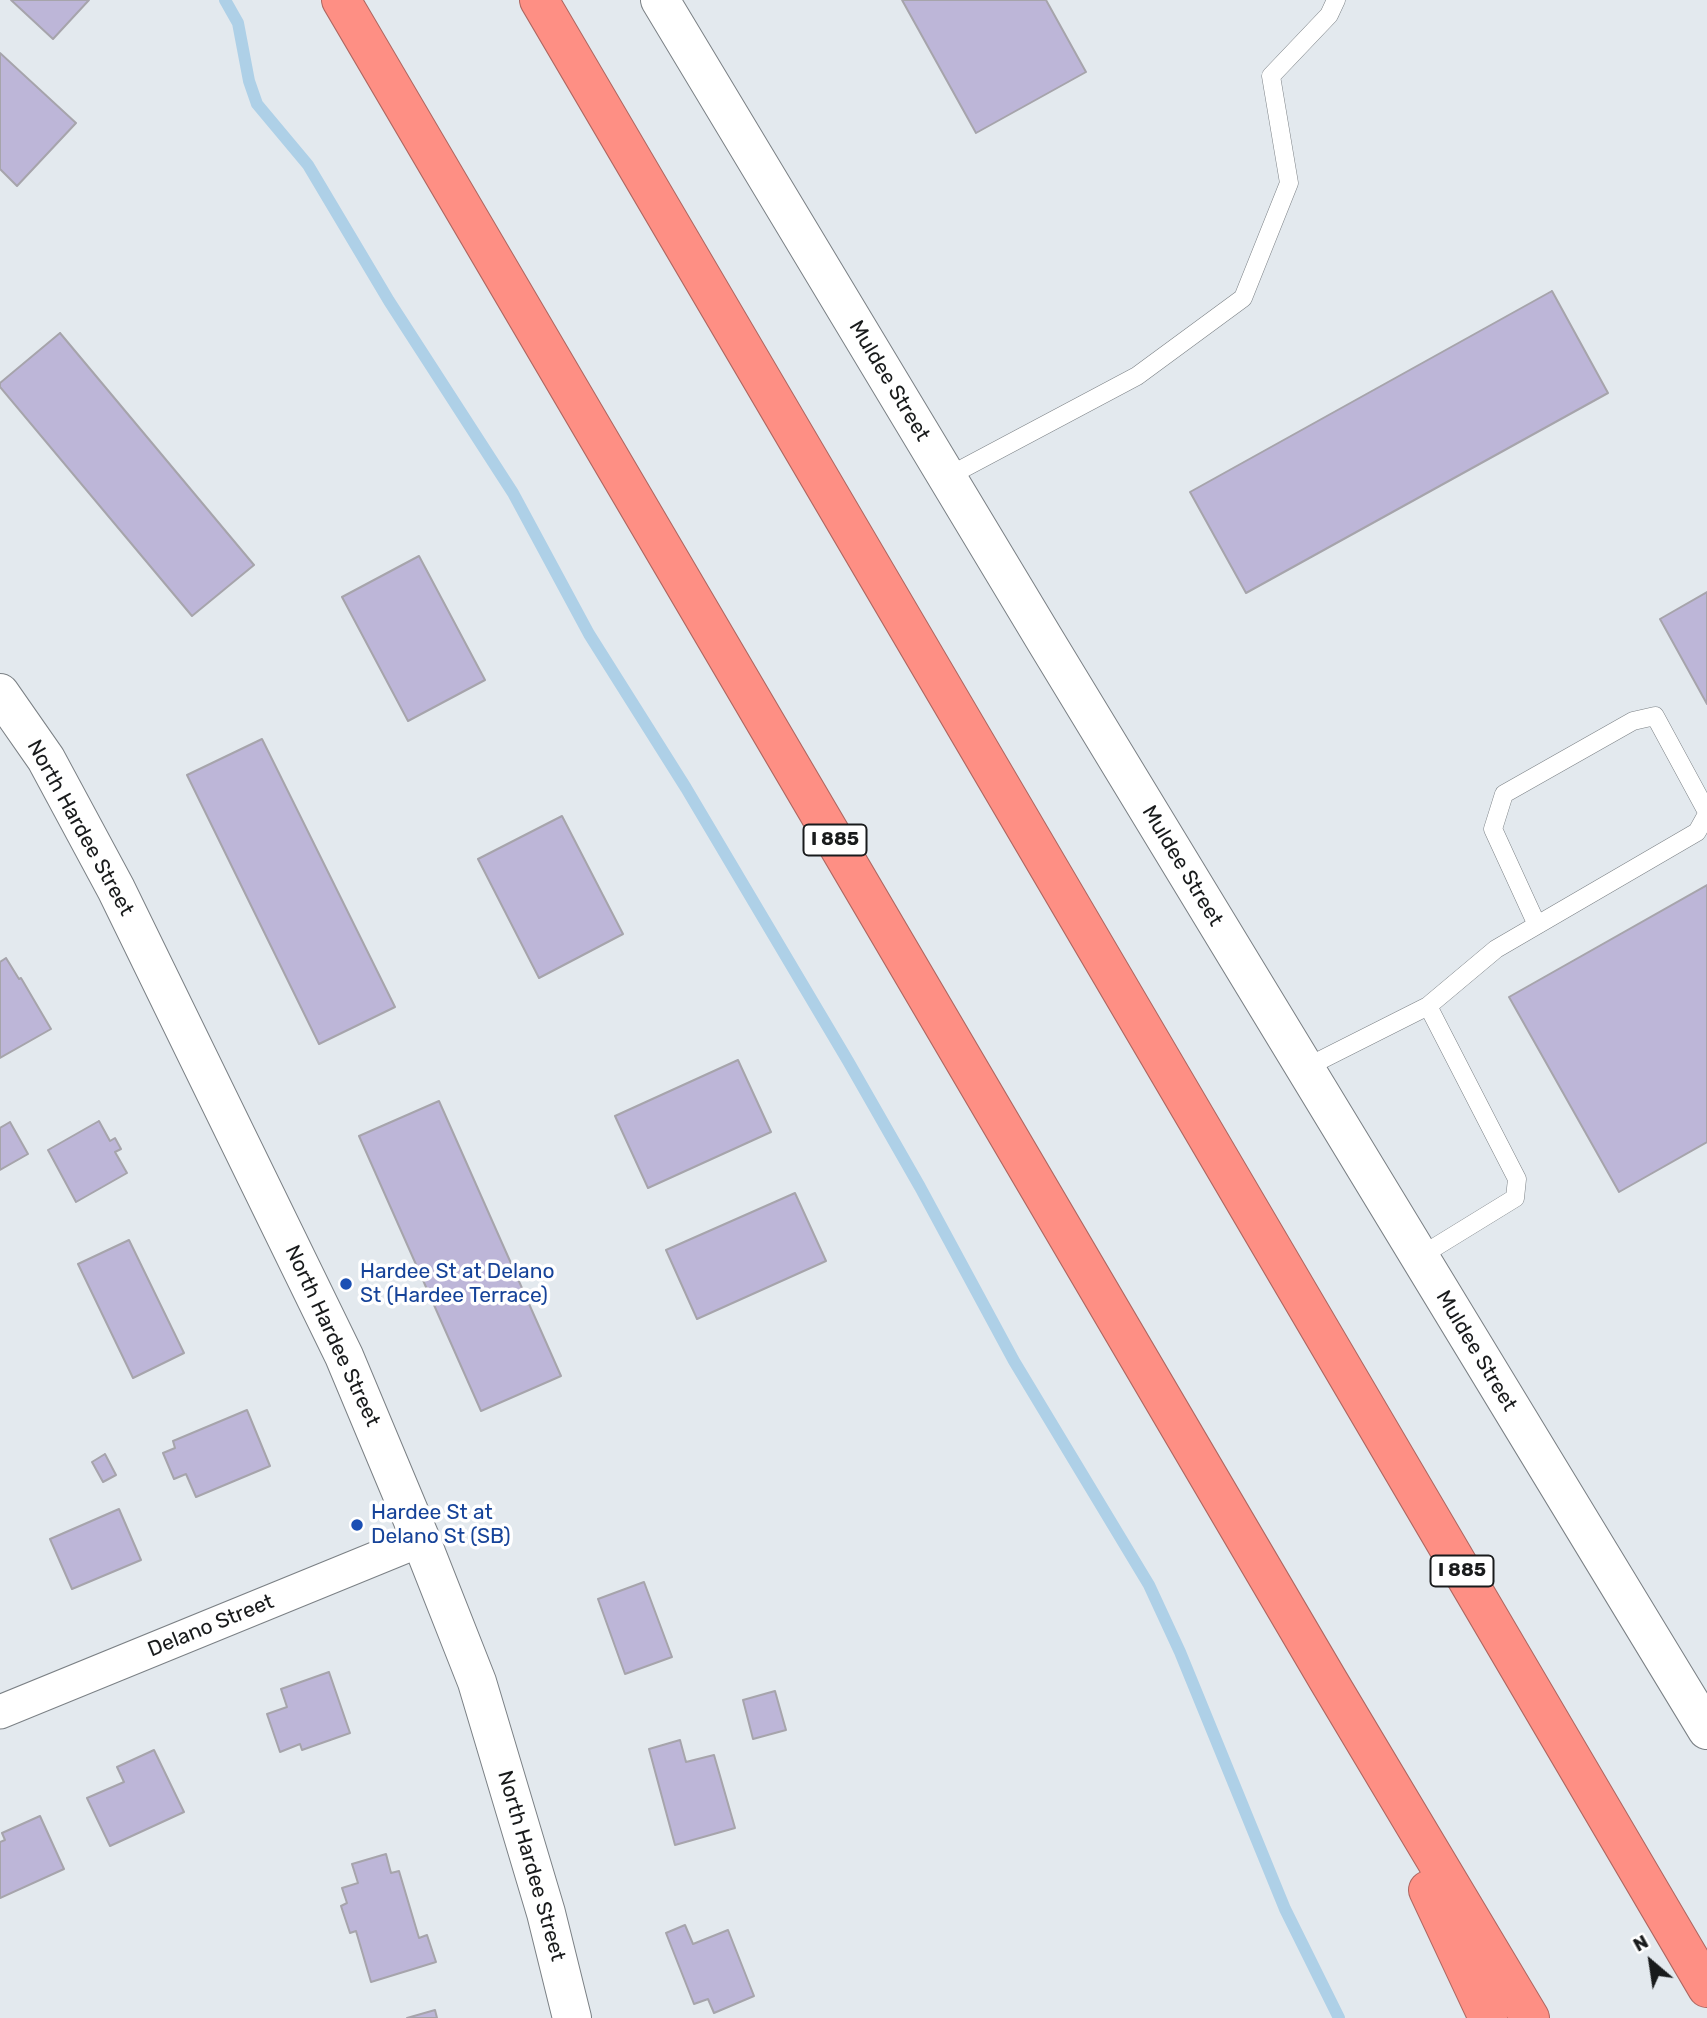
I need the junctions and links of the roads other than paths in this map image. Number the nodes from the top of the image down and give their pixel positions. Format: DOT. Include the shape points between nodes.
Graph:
graph roads {
  1 [pos="341,0"];
  2 [pos="539,0"];
  3 [pos="660,0"];
  4 [pos="1336,0"];
  5 [pos="947,477"];
  6 [pos="0,693"];
  7 [pos="1707,813"];
  8 [pos="1537,925"];
  9 [pos="1428,1006"];
  10 [pos="1305,1069"];
  11 [pos="1419,1257"];
  12 [pos="421,1541"];
  13 [pos="1328,1680"];
  14 [pos="0,1712"];
  15 [pos="1707,1730"];
  16 [pos="1707,1988"];
  17 [pos="572,2018"];
  18 [pos="1488,2018"];
  19 [pos="1530,2018"];
  1 -- 13 [label="highway, I 885"];
  2 -- 16 [label="highway, I 885"];
  3 -- 5 [label="street, Muldee Street"];
  4 -- 5 [label="lane" via="1329,15 1271,76 1289,183 1243,298 1137,376"];
  5 -- 10 [label="street, Muldee Street"];
  6 -- 12 [label="street, North Hardee Street" via="46,759 116,889 344,1356"];
  7 -- 8 [label="lane" via="1697,832"];
  7 -- 8 [label="lane" via="1655,716 1633,721 1504,794 1493,829"];
  8 -- 9 [label="lane" via="1496,949"];
  9 -- 10 [label="lane"];
  9 -- 11 [label="lane" via="1517,1179 1515,1198"];
  10 -- 11 [label="street, Muldee Street"];
  11 -- 15 [label="street, Muldee Street"];
  12 -- 14 [label="street, Delano Street"];
  12 -- 17 [label="street, North Hardee Street" via="477,1682 546,1913"];
  13 -- 18 [label="highway"];
  13 -- 19 [label="highway, I 885"];
}
